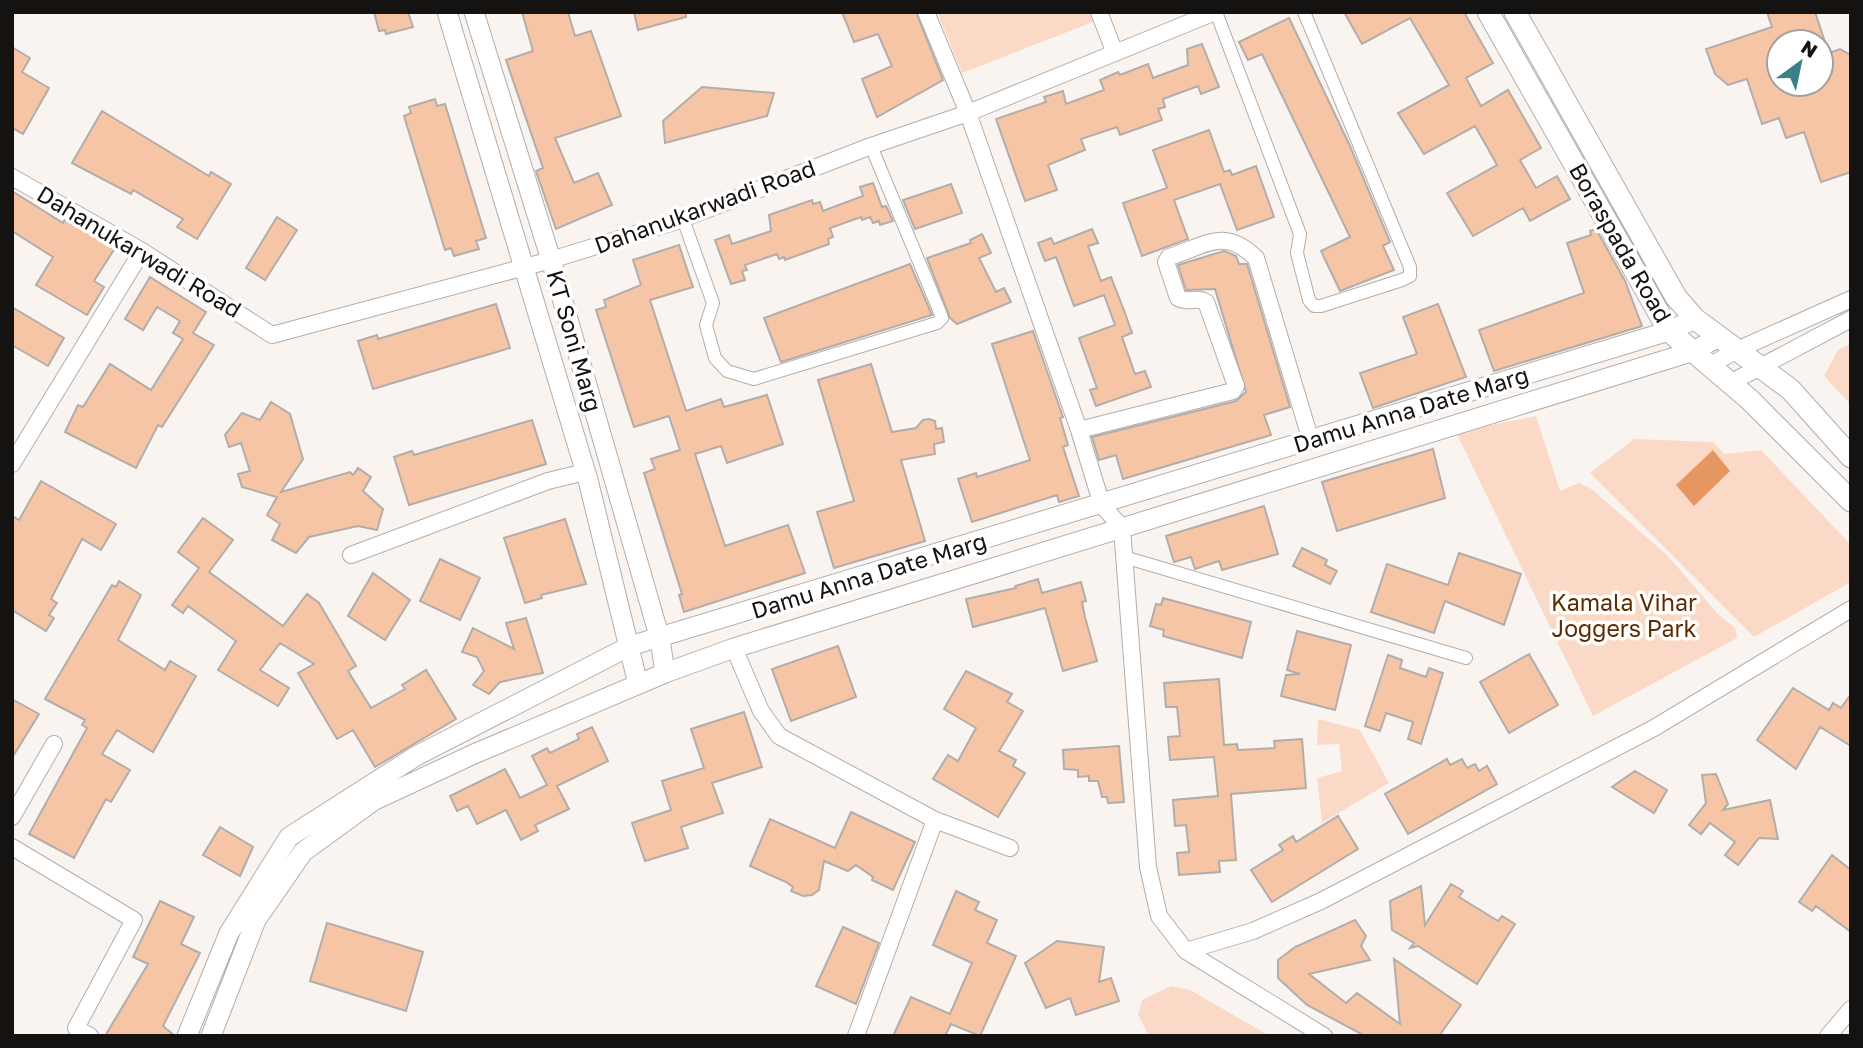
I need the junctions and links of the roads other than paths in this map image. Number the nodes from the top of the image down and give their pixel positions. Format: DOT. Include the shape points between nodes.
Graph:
graph roads {
  1 [pos="447,12"];
  2 [pos="474,12"];
  3 [pos="926,12"];
  4 [pos="1099,12"];
  5 [pos="1216,12"];
  6 [pos="1304,12"];
  7 [pos="1488,12"];
  8 [pos="1515,12"];
  9 [pos="1115,53"];
  10 [pos="968,113"];
  11 [pos="871,146"];
  12 [pos="12,177"];
  13 [pos="683,219"];
  14 [pos="142,251"];
  15 [pos="551,260"];
  16 [pos="523,268"];
  17 [pos="1851,299"];
  18 [pos="1695,319"];
  19 [pos="1851,319"];
  20 [pos="1669,331"];
  21 [pos="1719,337"];
  22 [pos="1737,350"];
  23 [pos="1691,352"];
  24 [pos="1709,366"];
  25 [pos="1759,366"];
  26 [pos="1730,383"];
  27 [pos="1432,403"];
  28 [pos="1441,428"];
  29 [pos="1079,430"];
  30 [pos="1311,441"];
  31 [pos="1851,457"];
  32 [pos="12,464"];
  33 [pos="585,472"];
  34 [pos="1851,501"];
  35 [pos="1102,505"];
  36 [pos="1122,528"];
  37 [pos="351,555"];
  38 [pos="1124,557"];
  39 [pos="1851,609"];
  40 [pos="660,639"];
  41 [pos="630,646"];
  42 [pos="734,648"];
  43 [pos="1466,658"];
  44 [pos="665,673"];
  45 [pos="638,684"];
  46 [pos="54,744"];
  47 [pos="12,817"];
  48 [pos="935,820"];
  49 [pos="12,847"];
  50 [pos="1010,848"];
  51 [pos="1186,951"];
  52 [pos="1851,1009"];
  53 [pos="90,1036"];
  54 [pos="187,1036"];
  55 [pos="211,1036"];
  56 [pos="856,1036"];
  57 [pos="1324,1036"];
  58 [pos="1829,1036"];
  1 -- 16 [label="street, KT Soni Marg"];
  2 -- 15 [label="street, KT Soni Marg"];
  3 -- 10 [label="street"];
  4 -- 9 [label="street"];
  5 -- 6 [label="street" via="1300,234 1297,253 1309,300 1321,306 1402,281 1410,276 1410,267"];
  5 -- 9 [label="street, Dahanukarwadi Road"];
  7 -- 20 [label="main road, Boraspada Road"];
  8 -- 18 [label="main road, Boraspada Road" via="1676,297"];
  9 -- 10 [label="street, Dahanukarwadi Road"];
  10 -- 11 [label="street, Dahanukarwadi Road"];
  10 -- 29 [label="street"];
  11 -- 13 [label="street, Dahanukarwadi Road"];
  11 -- 13 [label="street" via="942,318 937,323 754,379 727,371 715,358 706,325 713,303"];
  12 -- 14 [label="street, Dahanukarwadi Road"];
  13 -- 15 [label="street, Dahanukarwadi Road"];
  14 -- 16 [label="street, Dahanukarwadi Road" via="272,335"];
  14 -- 32 [label="street"];
  15 -- 16 [label="street, Dahanukarwadi Road"];
  15 -- 40 [label="street, KT Soni Marg"];
  16 -- 33 [label="street, KT Soni Marg"];
  17 -- 22 [label="street"];
  18 -- 20 [label="street, Damu Anna Date Marg"];
  18 -- 21 [label="main road, Boraspada Road"];
  19 -- 25 [label="street"];
  20 -- 23 [label="main road, Boraspada Road"];
  20 -- 27 [label="street, Damu Anna Date Marg"];
  21 -- 22 [label="main road, Boraspada Road"];
  21 -- 23 [label="street, Damu Anna Date Marg"];
  22 -- 24 [label="street"];
  22 -- 25 [label="main road, Boraspada Road"];
  23 -- 24 [label="main road, Boraspada Road"];
  23 -- 28 [label="street, Damu Anna Date Marg"];
  24 -- 26 [label="main road, Boraspada Road"];
  25 -- 26 [label="street"];
  25 -- 31 [label="main road, Boraspada Road" via="1790,389"];
  26 -- 34 [label="main road, Boraspada Road"];
  27 -- 28 [label="street"];
  27 -- 30 [label="street, Damu Anna Date Marg"];
  28 -- 36 [label="street, Damu Anna Date Marg"];
  29 -- 30 [label="street" via="1233,391 1236,386 1206,302 1178,298 1166,262 1169,257 1226,238 1256,258"];
  29 -- 35 [label="street"];
  30 -- 35 [label="street, Damu Anna Date Marg"];
  33 -- 37 [label="street" via="548,481"];
  33 -- 41 [label="street, KT Soni Marg"];
  35 -- 36 [label="street"];
  35 -- 40 [label="street, Damu Anna Date Marg"];
  36 -- 38 [label="street"];
  36 -- 42 [label="street, Damu Anna Date Marg"];
  38 -- 43 [label="street"];
  38 -- 51 [label="street" via="1147,867 1159,916"];
  39 -- 51 [label="street" via="1654,728 1321,901 1254,931"];
  40 -- 41 [label="street, Damu Anna Date Marg"];
  40 -- 44 [label="street, KT Soni Marg"];
  41 -- 45 [label="street, KT Soni Marg"];
  41 -- 54 [label="street, Damu Anna Date Marg" via="416,756 289,837 229,933"];
  42 -- 44 [label="street, Damu Anna Date Marg"];
  42 -- 48 [label="street" via="761,711 779,736"];
  44 -- 45 [label="street, Damu Anna Date Marg"];
  45 -- 55 [label="street, Damu Anna Date Marg" via="373,801 303,852 256,920"];
  46 -- 47 [label="street"];
  48 -- 50 [label="street"];
  48 -- 56 [label="street"];
  49 -- 53 [label="street" via="134,920 76,1028"];
  51 -- 57 [label="street"];
  52 -- 58 [label="street"];
}
